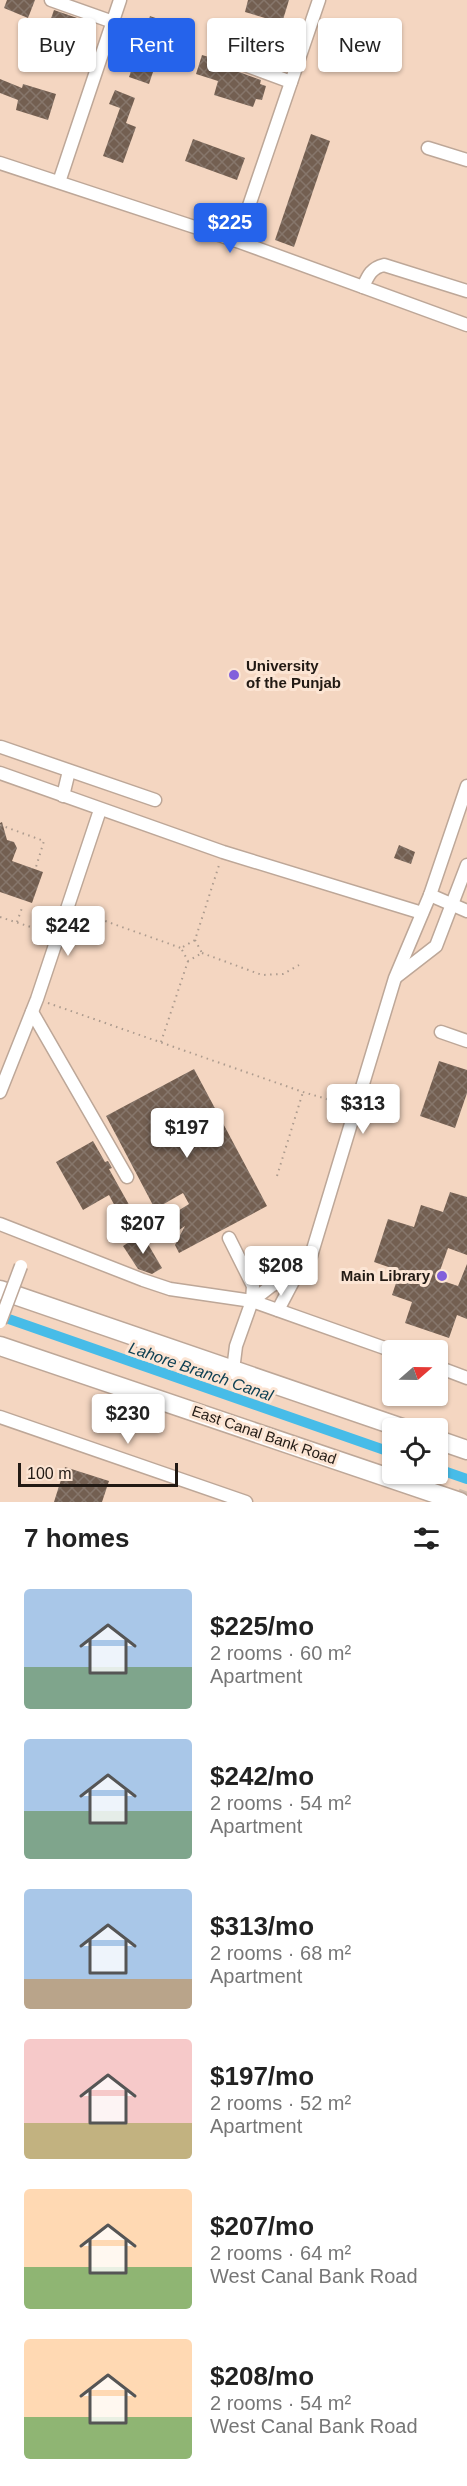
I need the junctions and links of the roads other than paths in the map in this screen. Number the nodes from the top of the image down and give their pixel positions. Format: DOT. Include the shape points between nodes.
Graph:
graph roads {
  1 [pos="51,0"];
  2 [pos="120,0"];
  3 [pos="316,1"];
  4 [pos="114,18"];
  5 [pos="108,20"];
  6 [pos="108,37"];
  7 [pos="264,72"];
  8 [pos="291,82"];
  9 [pos="428,148"];
  10 [pos="467,160"];
  11 [pos="0,163"];
  12 [pos="59,182"];
  13 [pos="237,241"];
  14 [pos="363,287"];
  15 [pos="467,291"];
  16 [pos="467,325"];
  17 [pos="1,747"];
  18 [pos="69,771"];
  19 [pos="0,773"];
  20 [pos="467,786"];
  21 [pos="63,796"];
  22 [pos="155,800"];
  23 [pos="100,810"];
  24 [pos="467,865"];
  25 [pos="430,895"];
  26 [pos="453,906"];
  27 [pos="467,911"];
  28 [pos="422,913"];
  29 [pos="395,978"];
  30 [pos="33,1012"];
  31 [pos="441,1032"];
  32 [pos="467,1041"];
  33 [pos="0,1092"];
  34 [pos="127,1177"];
  35 [pos="0,1224"];
  36 [pos="229,1238"];
  37 [pos="21,1266"];
  38 [pos="298,1272"];
  39 [pos="0,1290"];
  40 [pos="252,1301"];
  41 [pos="278,1310"];
  42 [pos="0,1322"];
  43 [pos="0,1346"];
  44 [pos="382,1347"];
  45 [pos="233,1370"];
  46 [pos="448,1371"];
  47 [pos="467,1378"];
  48 [pos="0,1417"];
  49 [pos="382,1421"];
  50 [pos="448,1443"];
  51 [pos="467,1450"];
  52 [pos="246,1502"];
  53 [pos="460,1502"];
  1 -- 5 [label="street"];
  2 -- 4 [label="street"];
  3 -- 8 [label="street"];
  6 -- 12 [label="street"];
  7 -- 8 [label="street"];
  8 -- 13 [label="street"];
  9 -- 10 [label="street"];
  11 -- 12 [label="street"];
  12 -- 13 [label="street"];
  13 -- 14 [label="street"];
  14 -- 15 [label="street" via="370,272 384,265"];
  14 -- 16 [label="street"];
  17 -- 18 [label="street"];
  18 -- 21 [label="street"];
  18 -- 22 [label="street"];
  19 -- 21 [label="street"];
  20 -- 25 [label="street"];
  21 -- 23 [label="street"];
  23 -- 28 [label="street"];
  23 -- 30 [label="street"];
  24 -- 26 [label="street"];
  25 -- 26 [label="street"];
  25 -- 28 [label="street"];
  26 -- 27 [label="street"];
  26 -- 29 [label="street" via="436,946"];
  28 -- 29 [label="street"];
  29 -- 38 [label="street" via="311,1256"];
  30 -- 33 [label="street"];
  30 -- 34 [label="street"];
  31 -- 32 [label="street"];
  35 -- 40 [label="street" via="142,1280"];
  36 -- 40 [label="street" via="254,1286"];
  37 -- 42 [label="street, bridge"];
  38 -- 40 [label="street"];
  38 -- 41 [label="street"];
  39 -- 45 [label="highway"];
  40 -- 41 [label="street"];
  40 -- 45 [label="street" via="236,1346"];
  41 -- 44 [label="street"];
  43 -- 53 [label="highway, East Canal Bank Road"];
  45 -- 49 [label="highway"];
  46 -- 47 [label="street"];
  48 -- 52 [label="street"];
  50 -- 51 [label="highway"];
}
